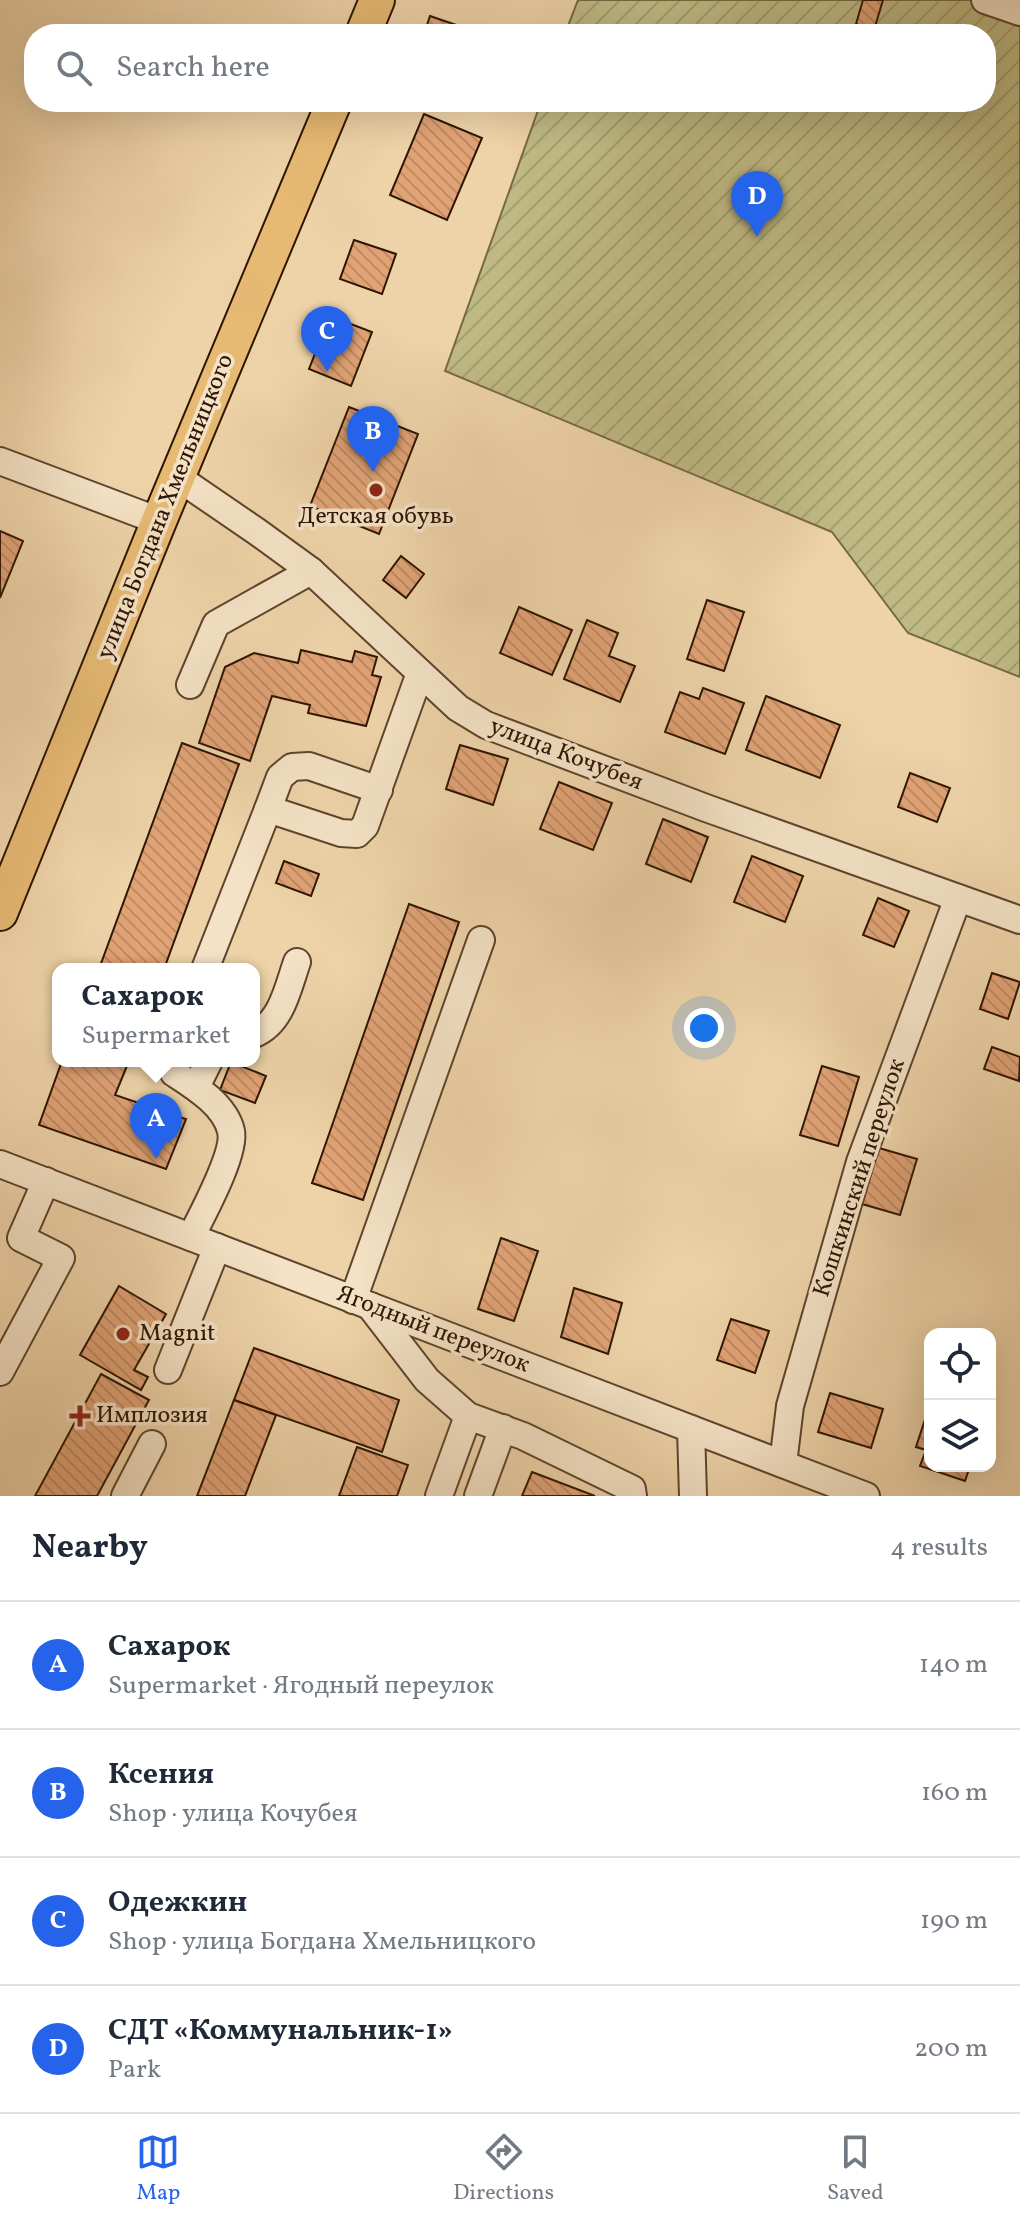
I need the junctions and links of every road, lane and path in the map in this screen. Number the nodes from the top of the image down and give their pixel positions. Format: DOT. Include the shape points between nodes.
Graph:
graph roads {
  1 [pos="377,0"];
  2 [pos="985,0"];
  3 [pos="1020,12"];
  4 [pos="367,24"];
  5 [pos="330,112"];
  6 [pos="0,461"];
  7 [pos="177,477"];
  8 [pos="159,521"];
  9 [pos="311,571"];
  10 [pos="420,673"];
  11 [pos="190,685"];
  12 [pos="379,790"];
  13 [pos="268,809"];
  14 [pos="9,865"];
  15 [pos="958,898"];
  16 [pos="0,913"];
  17 [pos="1020,920"];
  18 [pos="481,940"];
  19 [pos="297,962"];
  20 [pos="207,963"];
  21 [pos="260,1032"];
  22 [pos="172,1067"];
  23 [pos="206,1067"];
  24 [pos="196,1087"];
  25 [pos="0,1164"];
  26 [pos="46,1181"];
  27 [pos="191,1237"];
  28 [pos="217,1247"];
  29 [pos="362,1303"];
  30 [pos="168,1370"];
  31 [pos="0,1372"];
  32 [pos="468,1416"];
  33 [pos="503,1428"];
  34 [pos="691,1429"];
  35 [pos="152,1444"];
  36 [pos="783,1464"];
  37 [pos="125,1496"];
  38 [pos="439,1496"];
  39 [pos="478,1496"];
  40 [pos="633,1496"];
  41 [pos="693,1496"];
  42 [pos="866,1496"];
  1 -- 4 [label="main road"];
  2 -- 3 [label="street"];
  5 -- 7 [label="main road, улица Богдана Хмельницкого"];
  6 -- 8 [label="street"];
  7 -- 8 [label="main road, улица Богдана Хмельницкого"];
  7 -- 9 [label="street, улица Кочубея"];
  8 -- 14 [label="main road, улица Богдана Хмельницкого"];
  9 -- 10 [label="street, улица Кочубея"];
  9 -- 11 [label="street" via="216,624"];
  10 -- 12 [label="street"];
  10 -- 15 [label="street, улица Кочубея" via="486,725"];
  12 -- 13 [label="street" via="309,766 292,767 280,777"];
  12 -- 13 [label="street" via="357,834"];
  13 -- 20 [label="street"];
  14 -- 16 [label="main road, улица Богдана Хмельницкого"];
  15 -- 17 [label="street, улица Кочубея"];
  15 -- 36 [label="street, Кошкинский переулок" via="860,1162 790,1406"];
  18 -- 29 [label="street"];
  19 -- 21 [label="street" via="279,1011"];
  22 -- 24 [label="street"];
  23 -- 24 [label="street"];
  24 -- 27 [label="street" via="222,1113 231,1133 225,1162"];
  25 -- 26 [label="street, Ягодный переулок"];
  26 -- 27 [label="street, Ягодный переулок"];
  26 -- 31 [label="street" via="21,1238 61,1258"];
  27 -- 28 [label="street, Ягодный переулок"];
  28 -- 29 [label="street, Ягодный переулок"];
  28 -- 30 [label="street"];
  29 -- 32 [label="street" via="427,1380"];
  29 -- 34 [label="street, Ягодный переулок"];
  32 -- 33 [label="street"];
  32 -- 38 [label="street"];
  33 -- 39 [label="street"];
  33 -- 40 [label="street" via="595,1469 632,1489"];
  34 -- 36 [label="street, Ягодный переулок"];
  34 -- 41 [label="street"];
  35 -- 37 [label="street"];
  36 -- 42 [label="street, Ягодный переулок"];
}
